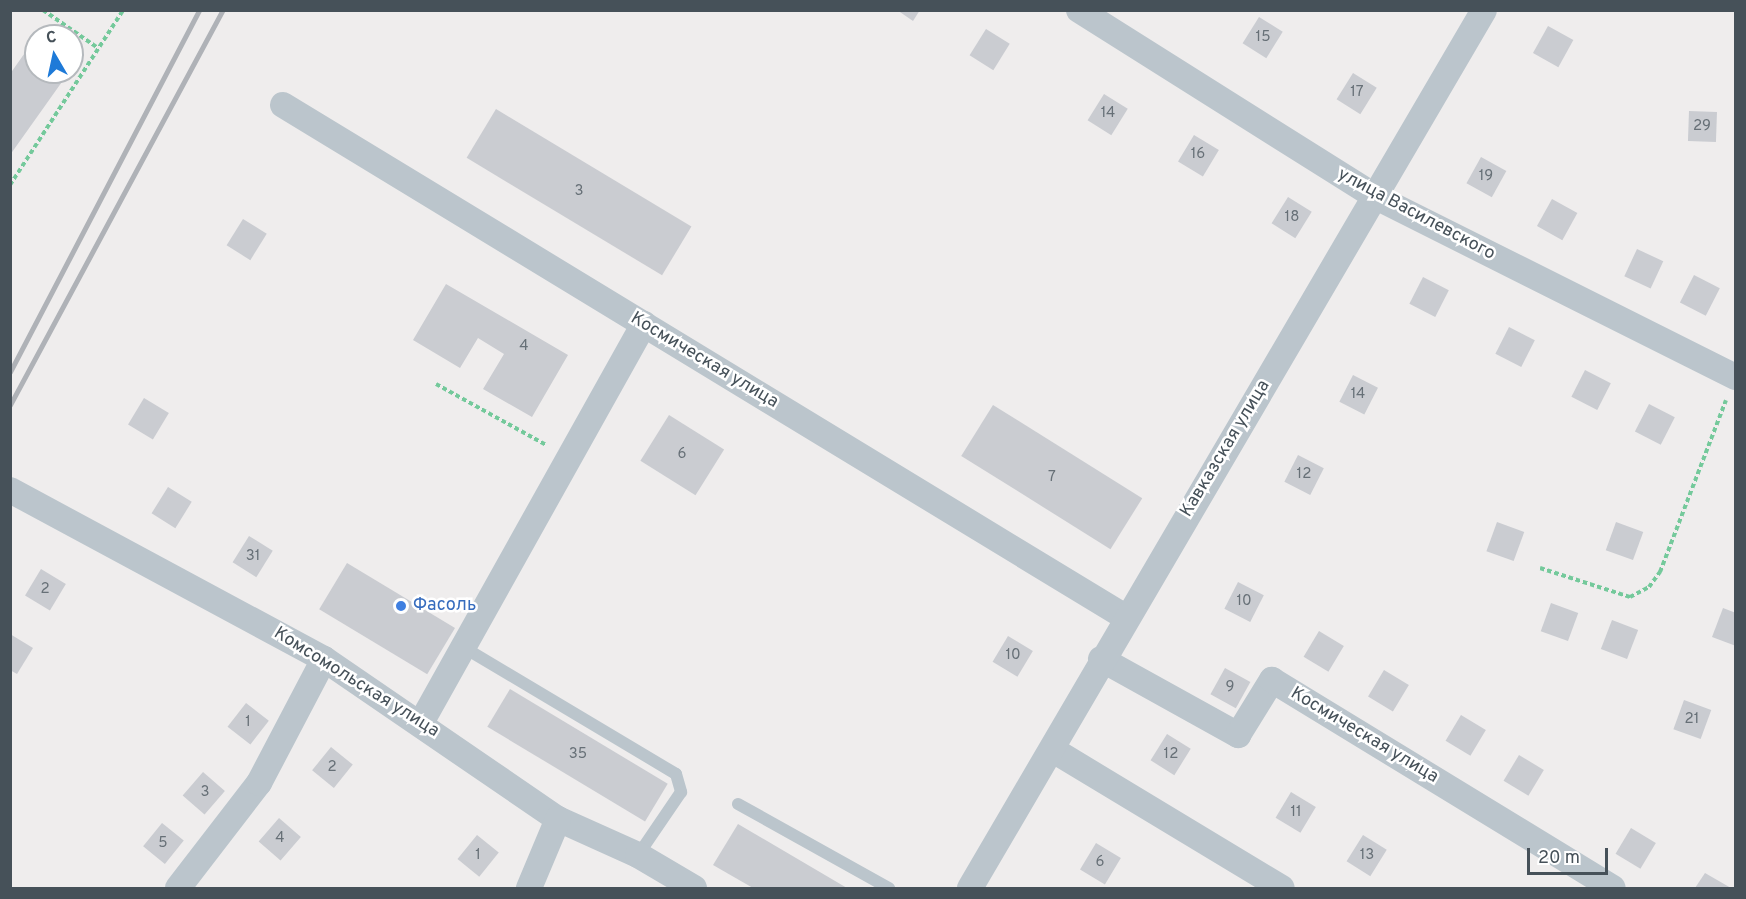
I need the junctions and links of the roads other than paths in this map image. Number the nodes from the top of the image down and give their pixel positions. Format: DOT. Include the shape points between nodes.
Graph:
graph roads {
  1 [pos="1079,10"];
  2 [pos="1484,10"];
  3 [pos="283,105"];
  4 [pos="1378,198"];
  5 [pos="644,324"];
  6 [pos="1735,377"];
  7 [pos="10,490"];
  8 [pos="1125,617"];
  9 [pos="463,647"];
  10 [pos="324,659"];
  11 [pos="1101,659"];
  12 [pos="422,721"];
  13 [pos="1053,750"];
  14 [pos="738,804"];
  15 [pos="558,819"];
  16 [pos="638,855"];
  17 [pos="178,888"];
  18 [pos="529,888"];
  19 [pos="694,888"];
  20 [pos="889,888"];
  21 [pos="970,888"];
  22 [pos="1282,888"];
  23 [pos="1613,888"];
  1 -- 4 [label="street, улица Василевского"];
  2 -- 4 [label="street, Кавказская улица"];
  3 -- 5 [label="street, Космическая улица"];
  4 -- 6 [label="street, улица Василевского"];
  4 -- 8 [label="street, Кавказская улица"];
  5 -- 8 [label="street, Космическая улица"];
  5 -- 9 [label="street"];
  7 -- 10 [label="street, Комсомольская улица"];
  8 -- 11 [label="street, Кавказская улица"];
  9 -- 12 [label="street"];
  9 -- 16 [label="lane" via="676,774 681,792"];
  10 -- 12 [label="street, Комсомольская улица"];
  10 -- 17 [label="street" via="259,783"];
  11 -- 13 [label="street, Кавказская улица"];
  11 -- 23 [label="street, Космическая улица" via="1238,735 1272,680"];
  12 -- 15 [label="street, Комсомольская улица"];
  13 -- 21 [label="street, Кавказская улица"];
  13 -- 22 [label="street"];
  14 -- 20 [label="lane"];
  15 -- 16 [label="street, Комсомольская улица"];
  15 -- 18 [label="street"];
  16 -- 19 [label="street, Комсомольская улица"];
}
